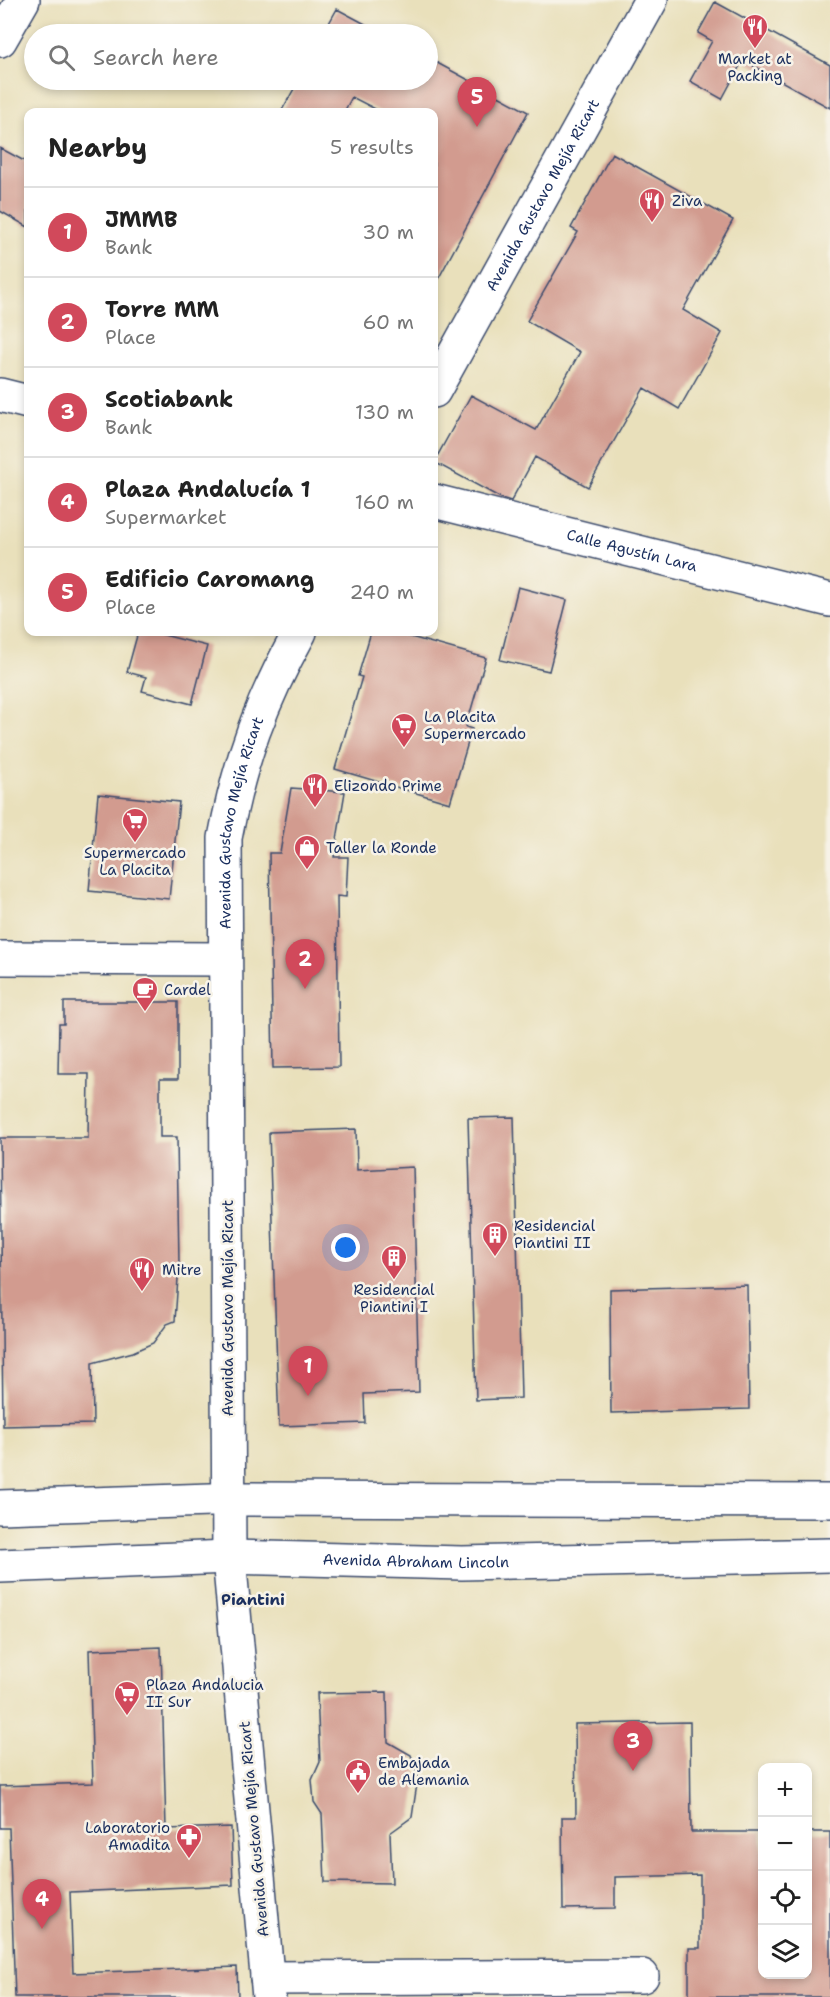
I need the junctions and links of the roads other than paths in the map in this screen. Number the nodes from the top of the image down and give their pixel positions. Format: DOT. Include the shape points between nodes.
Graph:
graph roads {
  1 [pos="22,0"];
  2 [pos="651,0"];
  3 [pos="0,40"];
  4 [pos="438,385"];
  5 [pos="0,395"];
  6 [pos="24,401"];
  7 [pos="438,502"];
  8 [pos="830,600"];
  9 [pos="298,636"];
  10 [pos="0,958"];
  11 [pos="225,958"];
  12 [pos="230,1499"];
  13 [pos="830,1501"];
  14 [pos="0,1507"];
  15 [pos="830,1555"];
  16 [pos="229,1557"];
  17 [pos="0,1566"];
  18 [pos="642,1976"];
  19 [pos="268,1987"];
  1 -- 3 [label="street"];
  2 -- 4 [label="street, Avenida Gustavo Mejía Ricart"];
  5 -- 6 [label="street"];
  7 -- 8 [label="street, Calle Agustín Lara"];
  9 -- 11 [label="street, Avenida Gustavo Mejía Ricart" via="252,728 235,782 225,838"];
  10 -- 11 [label="street"];
  11 -- 12 [label="street, Avenida Gustavo Mejía Ricart"];
  12 -- 13 [label="street"];
  12 -- 14 [label="street"];
  12 -- 16 [label="street, Avenida Gustavo Mejía Ricart"];
  15 -- 16 [label="street, Avenida Abraham Lincoln" via="462,1563"];
  16 -- 17 [label="street, Avenida Abraham Lincoln"];
  16 -- 19 [label="street, Avenida Gustavo Mejía Ricart"];
  18 -- 19 [label="street"];
}
